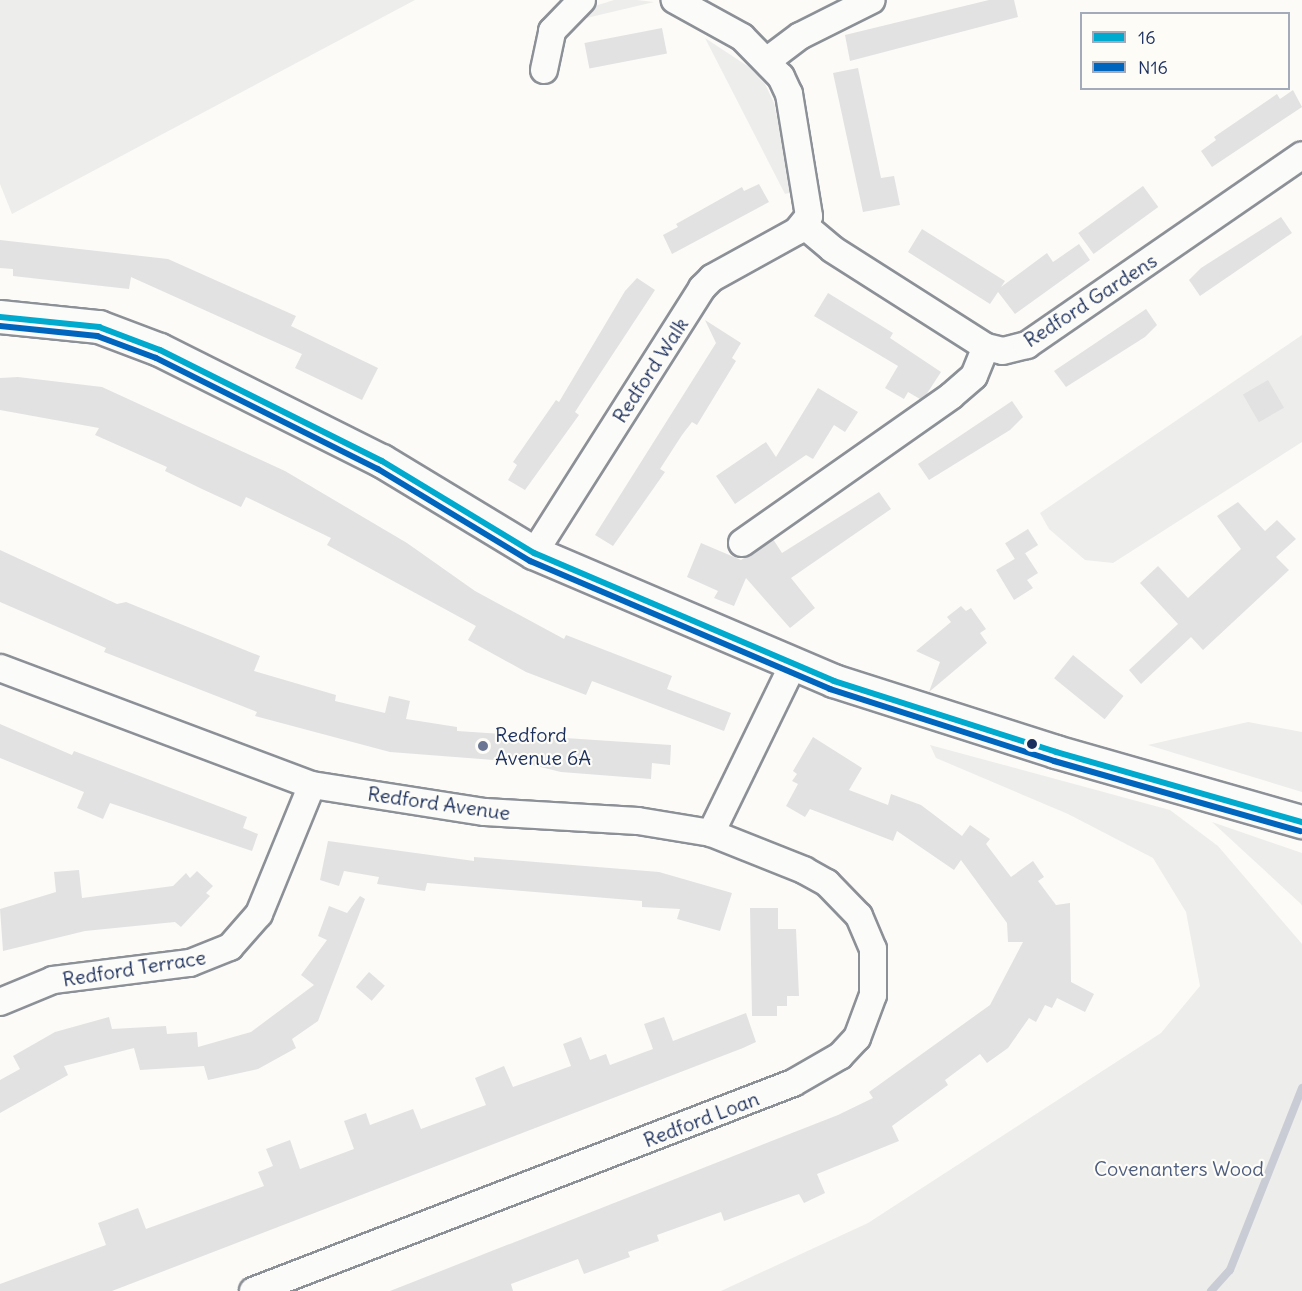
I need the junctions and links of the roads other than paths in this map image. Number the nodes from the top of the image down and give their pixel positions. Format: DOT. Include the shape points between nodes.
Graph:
graph roads {
  1 [pos="582,0"];
  2 [pos="675,0"];
  3 [pos="872,0"];
  4 [pos="768,60"];
  5 [pos="544,70"];
  6 [pos="1302,155"];
  7 [pos="805,226"];
  8 [pos="0,317"];
  9 [pos="986,347"];
  10 [pos="741,542"];
  11 [pos="534,554"];
  12 [pos="793,665"];
  13 [pos="0,668"];
  14 [pos="312,785"];
  15 [pos="1302,822"];
  16 [pos="711,833"];
  17 [pos="0,1002"];
  18 [pos="253,1291"];
  1 -- 5 [label="street" via="552,31"];
  2 -- 4 [label="street" via="742,37"];
  3 -- 4 [label="street" via="800,36"];
  4 -- 7 [label="street" via="789,94 810,203"];
  6 -- 9 [label="street, Redford Gardens" via="1027,345 1003,351"];
  7 -- 9 [label="street" via="832,249"];
  7 -- 11 [label="street, Redford Walk" via="712,278 702,288"];
  8 -- 11 [label="main road" via="99,327 160,350 382,462"];
  9 -- 10 [label="street" via="974,376 951,396"];
  11 -- 12 [label="main road"];
  12 -- 15 [label="main road" via="1056,752"];
  12 -- 16 [label="street"];
  13 -- 14 [label="street, Redford Avenue"];
  14 -- 16 [label="street, Redford Avenue" via="485,812 638,821"];
  14 -- 17 [label="street, Redford Terrace" via="259,914 230,947 190,963 53,980"];
  16 -- 18 [label="street, Redford Loan" via="804,870 827,883 859,916 873,949 873,995 857,1038 840,1056 793,1083"];
}
